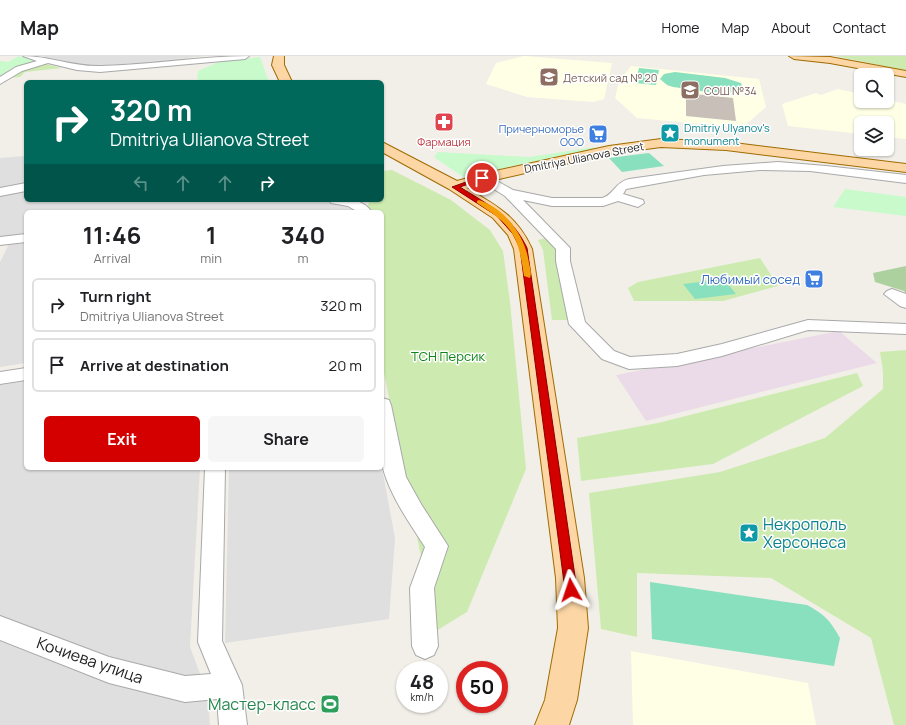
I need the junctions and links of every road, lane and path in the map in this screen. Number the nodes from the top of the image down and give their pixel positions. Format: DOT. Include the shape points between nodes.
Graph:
graph roads {
  1 [pos="27,56"];
  2 [pos="245,56"];
  3 [pos="279,56"];
  4 [pos="794,56"];
  5 [pos="46,61"];
  6 [pos="906,74"];
  7 [pos="285,80"];
  8 [pos="0,81"];
  9 [pos="384,147"];
  10 [pos="906,168"];
  11 [pos="482,178"];
  12 [pos="906,179"];
  13 [pos="24,187"];
  14 [pos="455,187"];
  15 [pos="0,192"];
  16 [pos="509,193"];
  17 [pos="617,196"];
  18 [pos="350,202"];
  19 [pos="638,203"];
  20 [pos="364,210"];
  21 [pos="24,238"];
  22 [pos="0,241"];
  23 [pos="892,294"];
  24 [pos="906,303"];
  25 [pos="906,329"];
  26 [pos="24,374"];
  27 [pos="0,378"];
  28 [pos="384,415"];
  29 [pos="215,470"];
  30 [pos="0,628"];
  31 [pos="425,646"];
  32 [pos="229,685"];
  33 [pos="233,725"];
  34 [pos="552,725"];
  1 -- 5 [label="street"];
  2 -- 5 [label="street" via="100,69"];
  3 -- 7 [label="main road" via="278,65"];
  4 -- 6 [label="main road"];
  5 -- 8 [label="street" via="19,69"];
  9 -- 14 [label="main road"];
  10 -- 11 [label="main road, Dmitriya Ulianova Street" via="726,146 661,143 623,147"];
  11 -- 14 [label="main road, Dmitriya Ulianova Street"];
  11 -- 16 [label="street"];
  12 -- 17 [label="street" via="778,166 629,183 618,191"];
  13 -- 15 [label="street"];
  14 -- 34 [label="main road" via="504,219 516,233 523,248 571,592 573,628 561,700"];
  16 -- 17 [label="street" via="552,202 603,202"];
  16 -- 25 [label="street" via="563,248 563,261 577,324 608,355 618,360 640,364 677,360 808,326"];
  17 -- 19 [label="street"];
  18 -- 20 [label="street"];
  21 -- 22 [label="street"];
  23 -- 24 [label="street"];
  26 -- 27 [label="street"];
  28 -- 31 [label="street" via="396,477 413,511 437,546 422,588"];
  29 -- 32 [label="street" via="210,642"];
  30 -- 32 [label="street, Кочиева улица" via="108,670 185,689"];
  32 -- 33 [label="street"];
}
